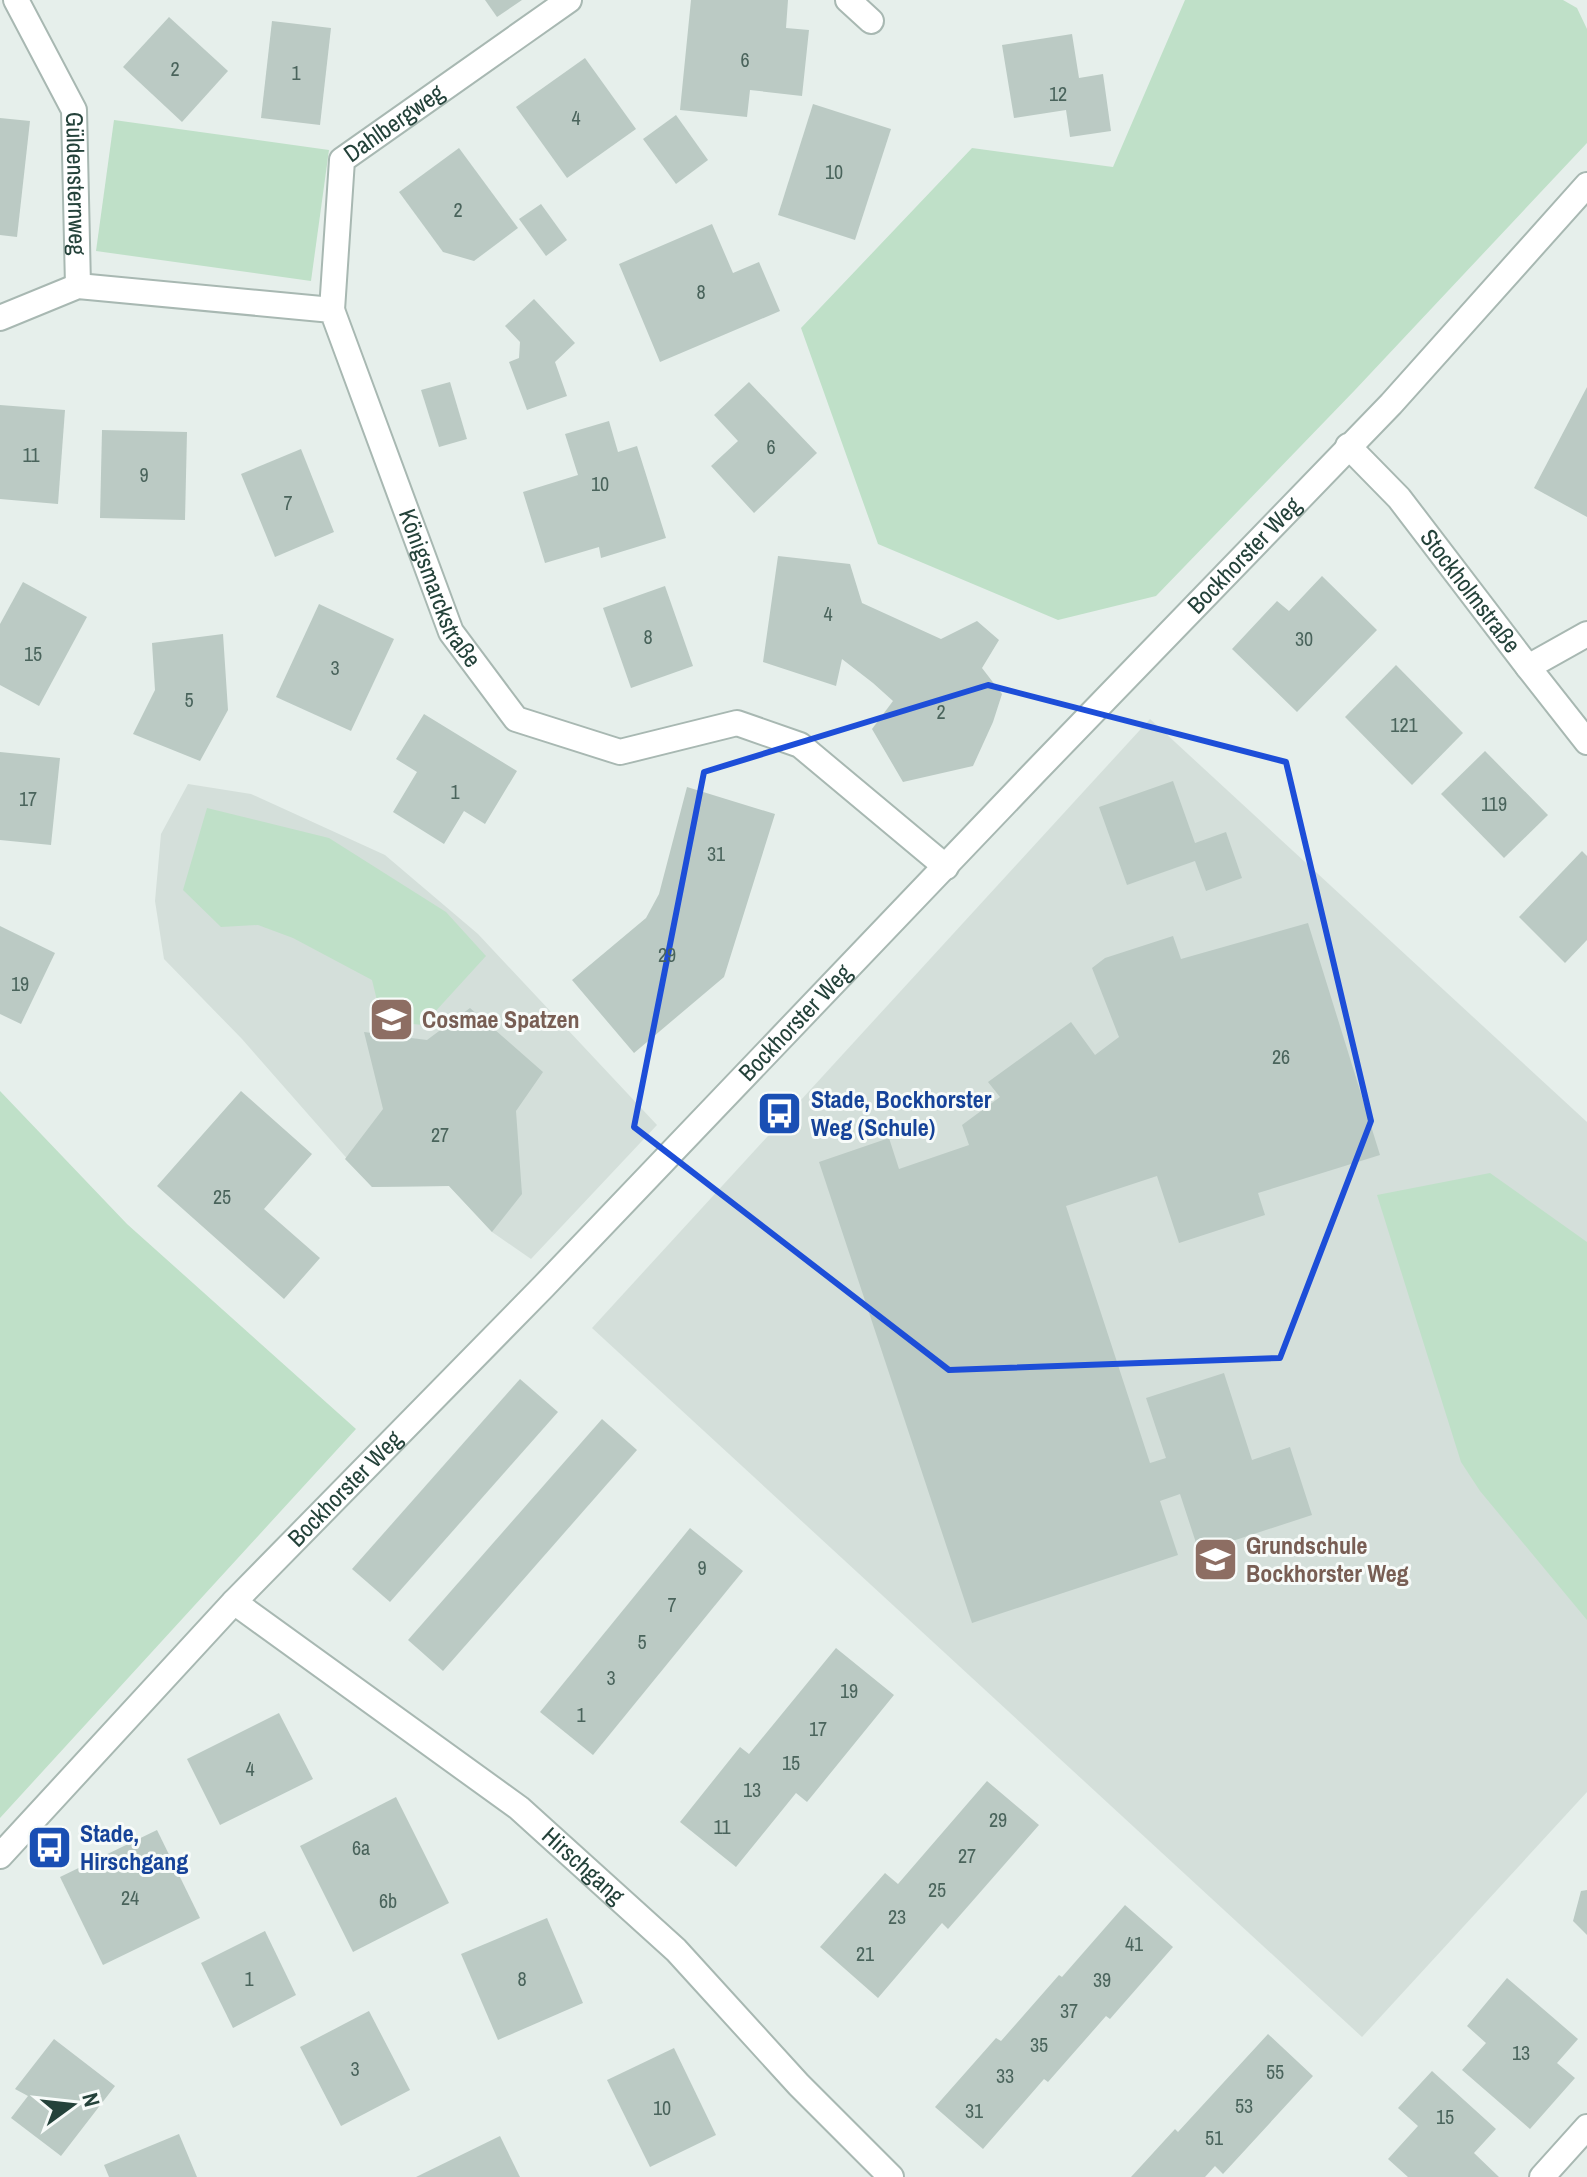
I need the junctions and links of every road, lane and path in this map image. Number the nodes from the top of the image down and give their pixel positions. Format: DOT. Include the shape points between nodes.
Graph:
graph roads {
  1 [pos="16,0"];
  2 [pos="569,0"];
  3 [pos="848,0"];
  4 [pos="871,21"];
  5 [pos="1587,185"];
  6 [pos="78,286"];
  7 [pos="332,310"];
  8 [pos="0,318"];
  9 [pos="1348,446"];
  10 [pos="1587,634"];
  11 [pos="1528,667"];
  12 [pos="1587,742"];
  13 [pos="946,867"];
  14 [pos="234,1602"];
  15 [pos="0,1856"];
  16 [pos="1587,2127"];
  17 [pos="891,2177"];
  18 [pos="1542,2177"];
  1 -- 6 [label="street, Güldensternweg" via="74,110"];
  2 -- 7 [label="street, Dahlbergweg" via="342,160"];
  3 -- 4 [label="street"];
  5 -- 9 [label="street, Bockhorster Weg"];
  6 -- 7 [label="street"];
  6 -- 8 [label="street"];
  7 -- 13 [label="street, Königsmarckstraße" via="451,632 516,719 620,752 737,723 800,745"];
  9 -- 11 [label="street, Stockholmstraße" via="1399,498"];
  9 -- 13 [label="street, Bockhorster Weg"];
  10 -- 11 [label="street"];
  11 -- 12 [label="street, Stockholmstraße"];
  13 -- 14 [label="street, Bockhorster Weg"];
  14 -- 15 [label="street, Bockhorster Weg"];
  14 -- 17 [label="street, Hirschgang" via="519,1808 676,1950"];
  16 -- 18 [label="street"];
}
